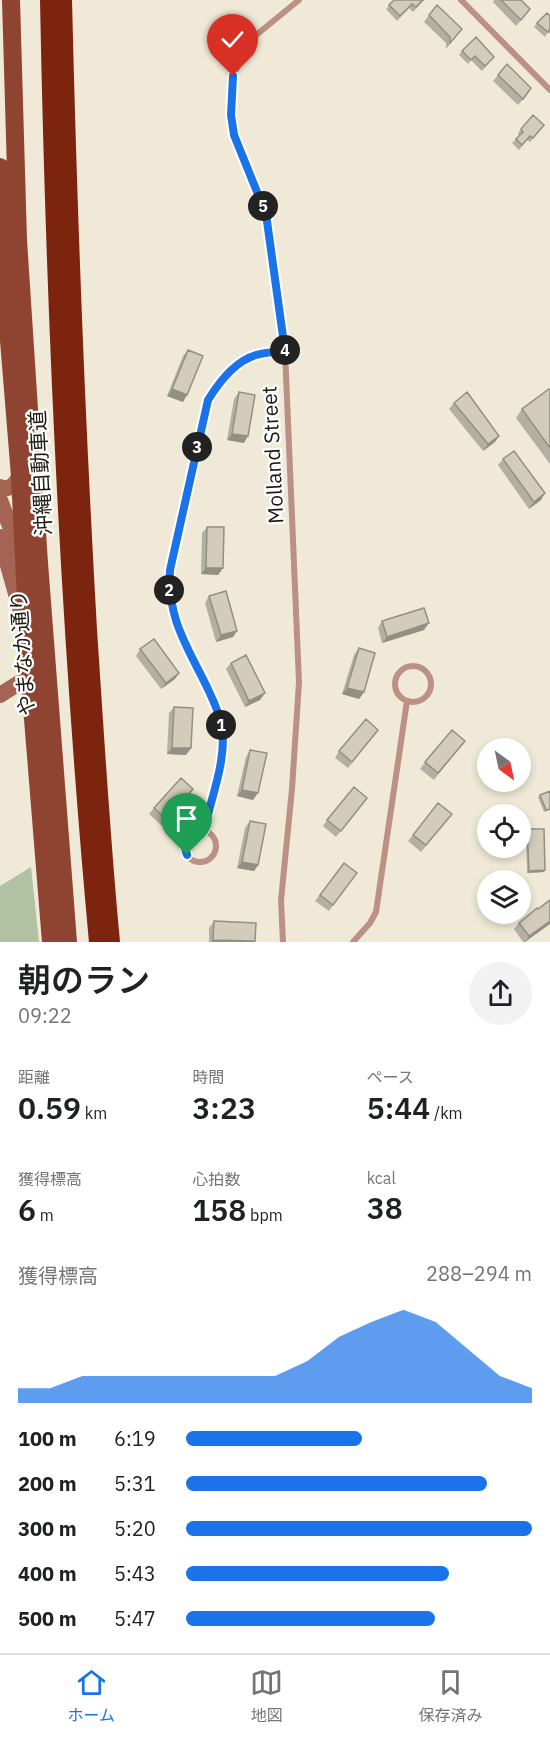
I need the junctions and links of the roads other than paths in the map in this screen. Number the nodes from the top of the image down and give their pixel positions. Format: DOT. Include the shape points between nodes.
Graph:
graph roads {
  1 [pos="11,0"];
  2 [pos="49,0"];
  3 [pos="63,0"];
  4 [pos="299,0"];
  5 [pos="461,0"];
  6 [pos="550,90"];
  7 [pos="0,167"];
  8 [pos="285,351"];
  9 [pos="20,476"];
  10 [pos="0,487"];
  11 [pos="0,500"];
  12 [pos="36,516"];
  13 [pos="0,537"];
  14 [pos="24,575"];
  15 [pos="42,597"];
  16 [pos="30,682"];
  17 [pos="0,695"];
  18 [pos="407,701"];
  19 [pos="204,830"];
  20 [pos="51,942"];
  21 [pos="68,942"];
  22 [pos="98,942"];
  23 [pos="111,942"];
  24 [pos="283,942"];
  25 [pos="353,942"];
  1 -- 12 [label="main road, やまなか通り" via="18,240"];
  2 -- 22 [label="highway, 沖縄自動車道" via="53,229 63,452 78,705"];
  3 -- 23 [label="highway, 沖縄自動車道" via="78,452"];
  4 -- 8 [label="lane, Molland Street" via="255,36 233,76 231,95 234,135 266,214"];
  5 -- 6 [label="lane"];
  7 -- 9 [label="main road, やまなか通り" via="1,243"];
  8 -- 19 [label="lane" via="256,354 242,361 216,385 208,400 170,570 169,590 177,626 216,706 223,738"];
  8 -- 24 [label="lane, Molland Street" via="299,682 281,900"];
  9 -- 10 [label="street" via="14,486"];
  9 -- 14 [label="main road, やまなか通り"];
  11 -- 14 [label="street"];
  12 -- 14 [label="street" via="35,565"];
  12 -- 15 [label="main road, やまなか通り"];
  13 -- 14 [label="street"];
  14 -- 15 [label="street"];
  14 -- 16 [label="main road, やまなか通り"];
  15 -- 21 [label="main road, やまなか通り"];
  16 -- 17 [label="street" via="19,683"];
  16 -- 20 [label="main road, やまなか通り"];
  18 -- 18 [label="lane" via="397,692 396,680 403,670 416,666 428,675 430,688 423,699"];
  18 -- 25 [label="lane" via="376,912"];
  19 -- 19 [label="lane" via="194,831 185,841 187,855 198,862 213,857 216,845 212,835"];
}
